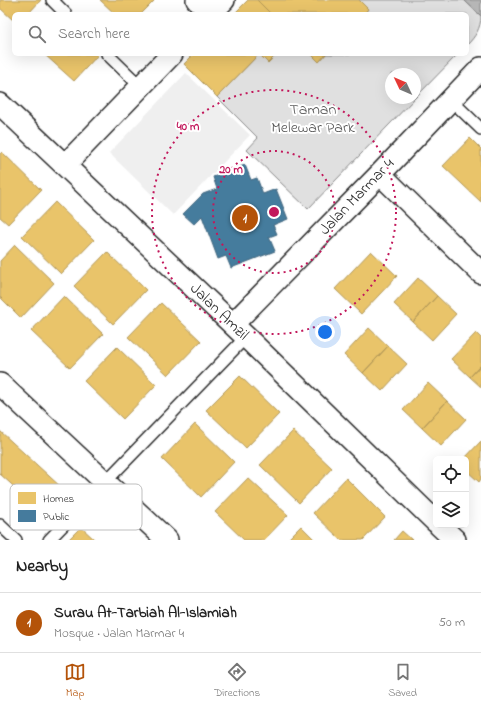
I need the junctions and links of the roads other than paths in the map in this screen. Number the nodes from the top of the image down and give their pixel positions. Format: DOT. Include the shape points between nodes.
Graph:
graph roads {
  1 [pos="52,0"];
  2 [pos="64,12"];
  3 [pos="109,56"];
  4 [pos="170,56"];
  5 [pos="481,68"];
  6 [pos="141,87"];
  7 [pos="451,100"];
  8 [pos="0,104"];
  9 [pos="481,129"];
  10 [pos="65,165"];
  11 [pos="380,174"];
  12 [pos="481,273"];
  13 [pos="239,330"];
  14 [pos="0,384"];
  15 [pos="105,482"];
  16 [pos="142,517"];
  17 [pos="433,519"];
  18 [pos="0,525"];
  19 [pos="442,528"];
  20 [pos="59,530"];
  21 [pos="16,540"];
  22 [pos="49,540"];
  23 [pos="167,540"];
  24 [pos="455,540"];
  1 -- 2 [label="lane"];
  3 -- 6 [label="lane"];
  4 -- 6 [label="street"];
  5 -- 7 [label="street, Jalan Marmar 4"];
  6 -- 10 [label="street"];
  7 -- 9 [label="lane"];
  7 -- 11 [label="street, Jalan Marmar 4"];
  8 -- 10 [label="street, Jalan Amzil"];
  10 -- 13 [label="street, Jalan Amzil"];
  11 -- 12 [label="street"];
  11 -- 13 [label="street, Jalan Marmar 4"];
  13 -- 15 [label="lane"];
  13 -- 17 [label="street, Jalan Amzil"];
  14 -- 15 [label="street"];
  16 -- 23 [label="street"];
  18 -- 21 [label="lane"];
  19 -- 24 [label="street"];
  20 -- 22 [label="lane"];
}
